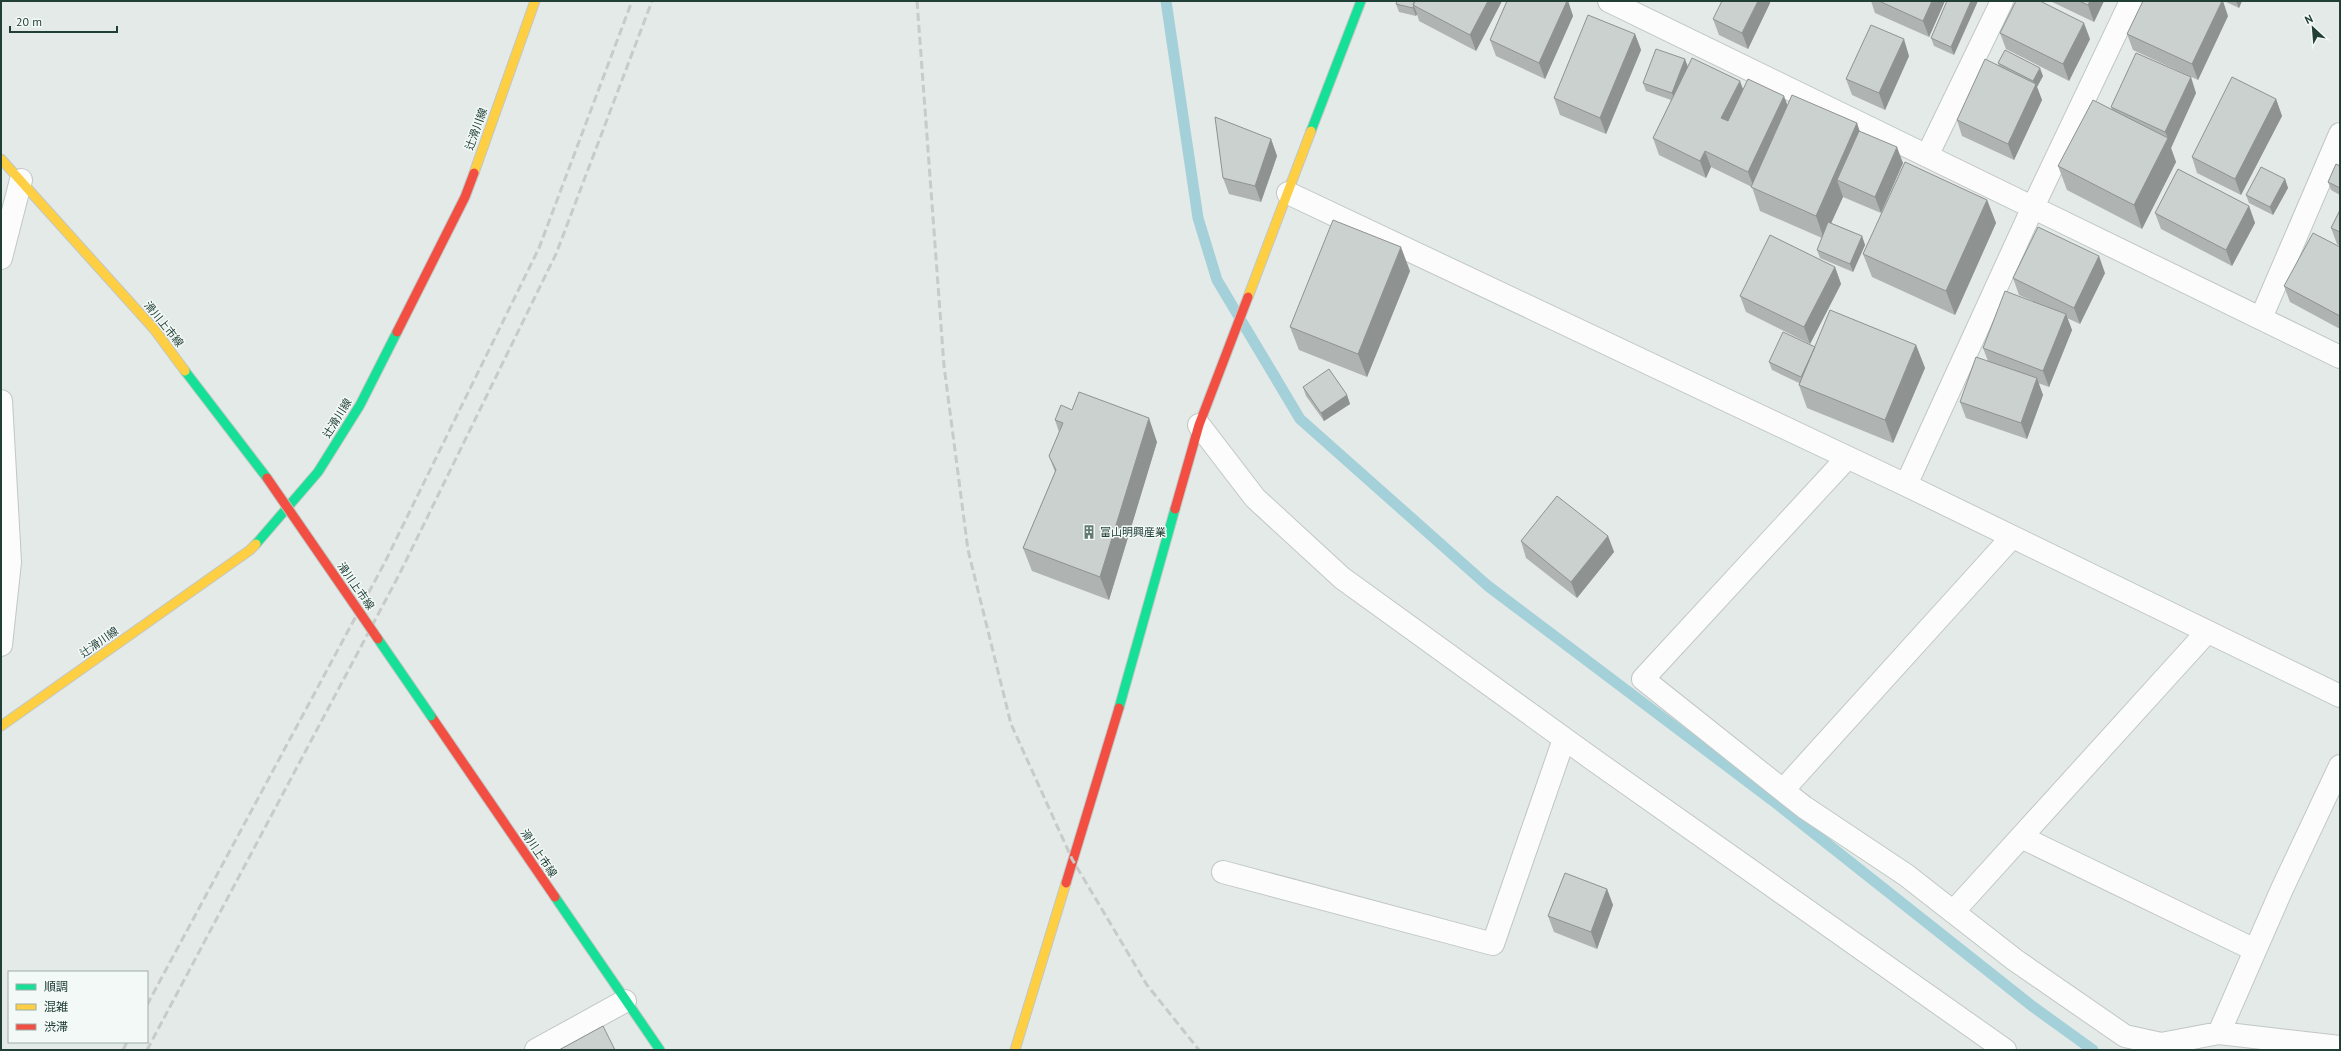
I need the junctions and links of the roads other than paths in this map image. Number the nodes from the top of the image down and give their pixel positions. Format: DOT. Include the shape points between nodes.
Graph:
graph roads {
  1 [pos="535,1"];
  2 [pos="1361,1"];
  3 [pos="1610,1"];
  4 [pos="2002,1"];
  5 [pos="2131,1"];
  6 [pos="2340,134"];
  7 [pos="1927,156"];
  8 [pos="1,159"];
  9 [pos="21,180"];
  10 [pos="1288,193"];
  11 [pos="2032,207"];
  12 [pos="1,258"];
  13 [pos="2261,318"];
  14 [pos="2340,357"];
  15 [pos="1,401"];
  16 [pos="1199,424"];
  17 [pos="1847,458"];
  18 [pos="3,461"];
  19 [pos="1906,485"];
  20 [pos="2012,537"];
  21 [pos="2207,632"];
  22 [pos="1,645"];
  23 [pos="2340,696"];
  24 [pos="1,726"];
  25 [pos="1564,739"];
  26 [pos="2340,766"];
  27 [pos="1783,790"];
  28 [pos="2022,837"];
  29 [pos="1223,872"];
  30 [pos="1953,912"];
  31 [pos="2255,950"];
  32 [pos="625,1001"];
  33 [pos="2219,1033"];
  34 [pos="2340,1046"];
  35 [pos="536,1050"];
  36 [pos="660,1050"];
  37 [pos="1015,1050"];
  38 [pos="2005,1050"];
  1 -- 24 [label="main road, 辻滑川線" via="465,197 360,405 318,472 250,550"];
  2 -- 10 [label="main road"];
  3 -- 7 [label="street"];
  4 -- 7 [label="street"];
  5 -- 11 [label="street"];
  6 -- 13 [label="street"];
  7 -- 11 [label="street"];
  8 -- 9 [label="main road, 滑川上市線"];
  9 -- 12 [label="street"];
  9 -- 32 [label="main road, 滑川上市線, bridge" via="154,329 267,478"];
  10 -- 16 [label="main road" via="1242,318"];
  10 -- 17 [label="street"];
  11 -- 13 [label="street"];
  11 -- 19 [label="street"];
  13 -- 14 [label="street"];
  15 -- 18 [label="street"];
  16 -- 25 [label="street" via="1255,498 1342,578"];
  16 -- 37 [label="main road" via="1104,760"];
  17 -- 19 [label="street"];
  17 -- 27 [label="street" via="1643,679"];
  18 -- 22 [label="street" via="10,562"];
  19 -- 20 [label="street"];
  20 -- 21 [label="street"];
  20 -- 27 [label="street"];
  21 -- 23 [label="street"];
  21 -- 28 [label="street"];
  25 -- 29 [label="street" via="1493,944"];
  25 -- 38 [label="street"];
  26 -- 31 [label="street"];
  27 -- 30 [label="street" via="1804,807 1906,875"];
  28 -- 30 [label="street"];
  28 -- 31 [label="street"];
  30 -- 33 [label="street" via="2015,960 2124,1036 2161,1044"];
  31 -- 33 [label="street"];
  32 -- 35 [label="street"];
  32 -- 36 [label="main road, 滑川上市線"];
  33 -- 34 [label="street"];
}
